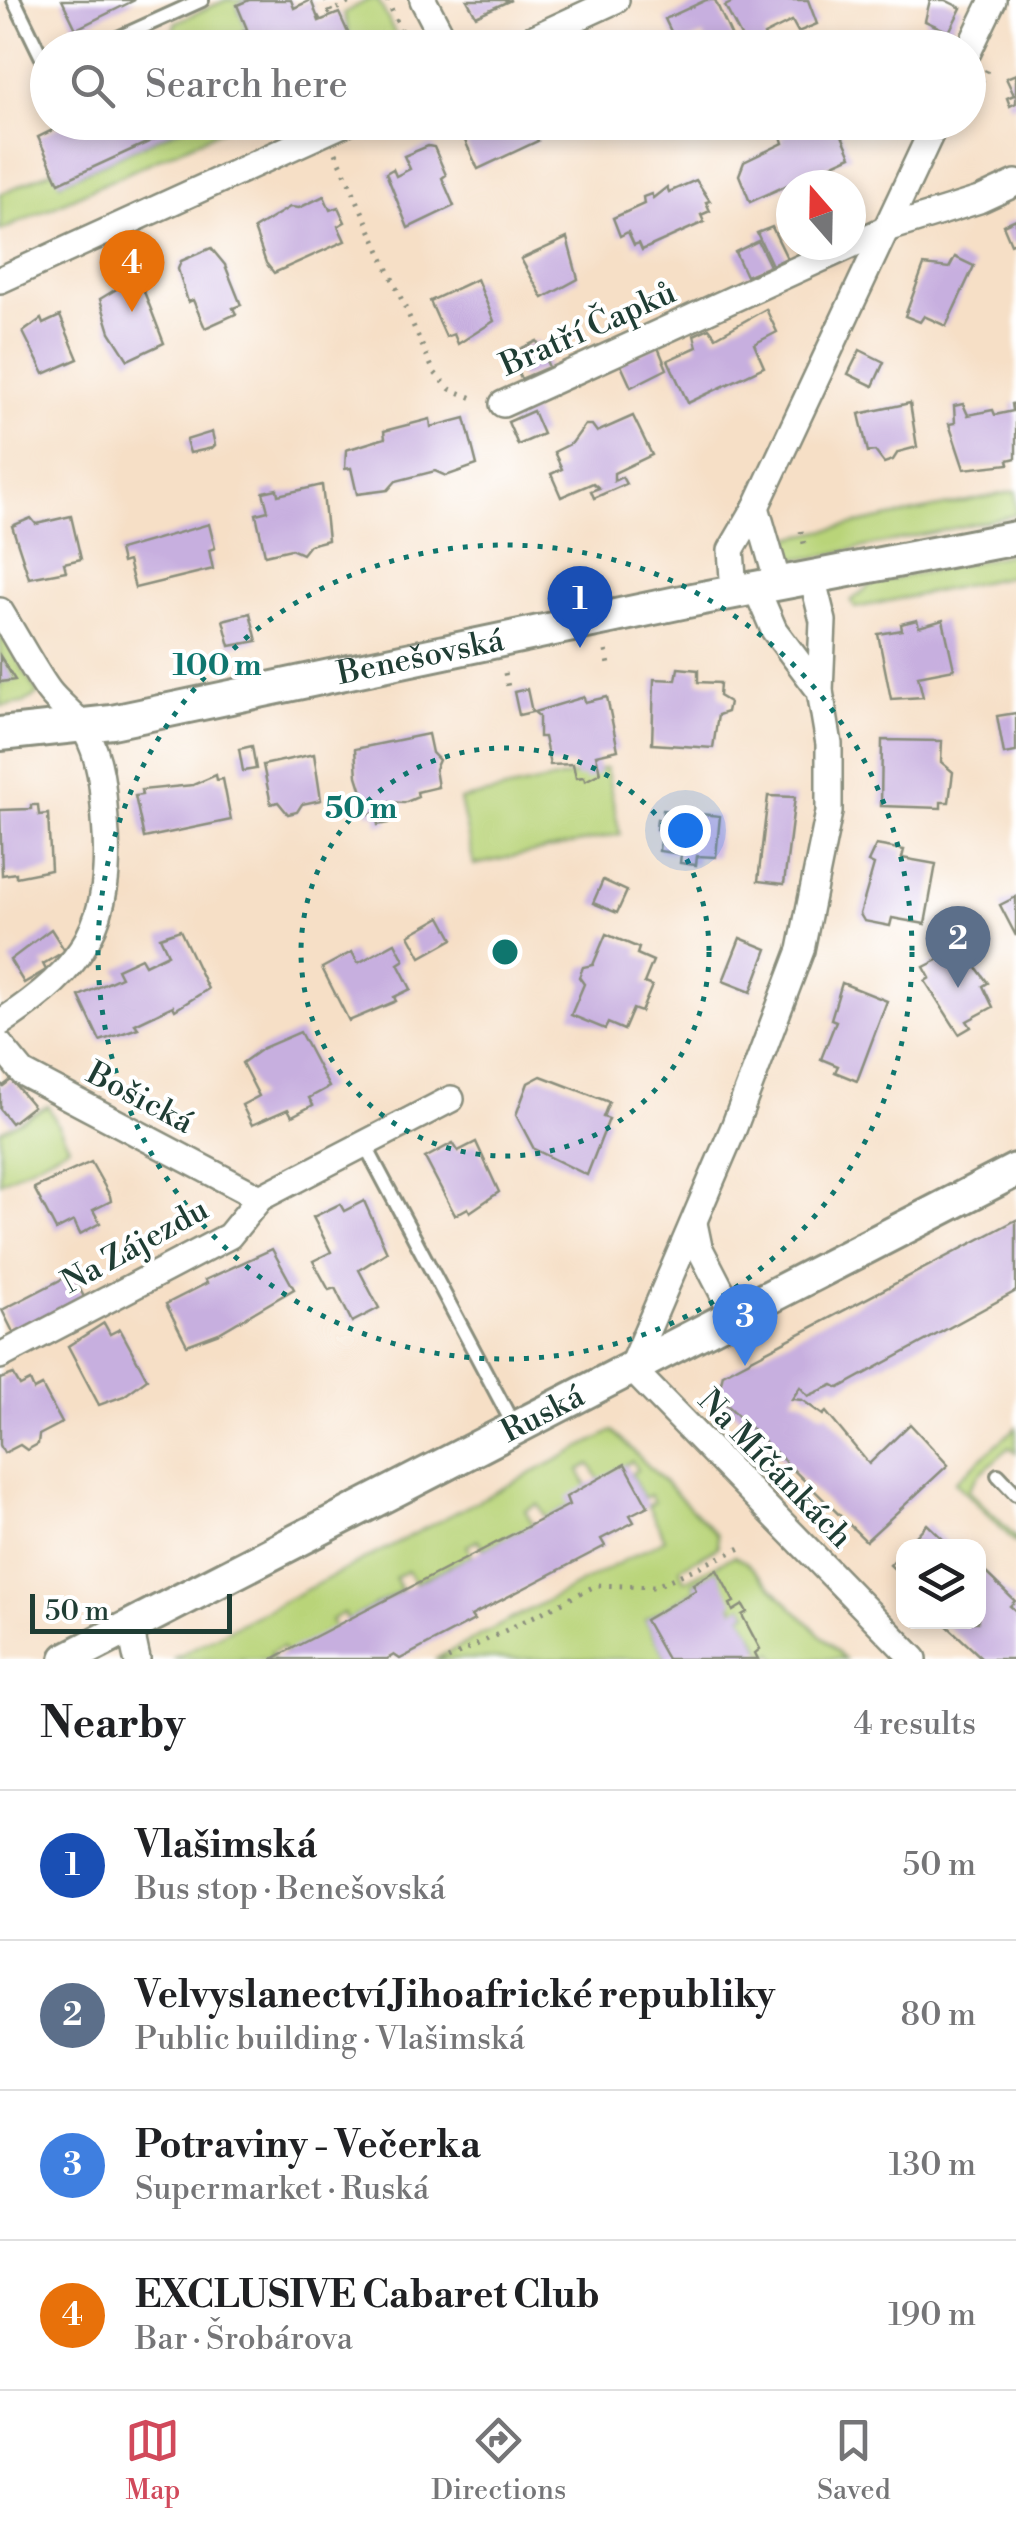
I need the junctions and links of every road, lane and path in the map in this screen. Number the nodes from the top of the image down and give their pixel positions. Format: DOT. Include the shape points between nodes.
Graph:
graph roads {
  1 [pos="14,0"];
  2 [pos="202,0"];
  3 [pos="326,0"];
  4 [pos="354,0"];
  5 [pos="387,0"];
  6 [pos="423,0"];
  7 [pos="616,0"];
  8 [pos="993,0"];
  9 [pos="0,6"];
  10 [pos="331,12"];
  11 [pos="318,18"];
  12 [pos="136,30"];
  13 [pos="401,30"];
  14 [pos="439,30"];
  15 [pos="551,30"];
  16 [pos="979,30"];
  17 [pos="30,33"];
  18 [pos="308,140"];
  19 [pos="342,140"];
  20 [pos="928,140"];
  21 [pos="1016,183"];
  22 [pos="886,229"];
  23 [pos="0,280"];
  24 [pos="503,404"];
  25 [pos="756,508"];
  26 [pos="1016,538"];
  27 [pos="812,577"];
  28 [pos="756,588"];
  29 [pos="0,611"];
  30 [pos="606,651"];
  31 [pos="609,665"];
  32 [pos="505,673"];
  33 [pos="508,687"];
  34 [pos="820,691"];
  35 [pos="82,727"];
  36 [pos="0,734"];
  37 [pos="0,1023"];
  38 [pos="0,1045"];
  39 [pos="451,1099"];
  40 [pos="364,1143"];
  41 [pos="1016,1170"];
  42 [pos="260,1198"];
  43 [pos="694,1223"];
  44 [pos="734,1316"];
  45 [pos="0,1356"];
  46 [pos="631,1368"];
  47 [pos="515,1428"];
  48 [pos="998,1475"];
  49 [pos="1016,1494"];
  50 [pos="743,1547"];
  51 [pos="130,1626"];
  52 [pos="67,1659"];
  53 [pos="137,1659"];
  54 [pos="448,1659"];
  55 [pos="914,1659"];
  1 -- 9 [label="lane"];
  1 -- 17 [label="lane"];
  2 -- 12 [label="lane"];
  3 -- 10 [label="path"];
  4 -- 10 [label="path"];
  5 -- 13 [label="path"];
  6 -- 14 [label="street"];
  7 -- 15 [label="street"];
  8 -- 16 [label="street"];
  10 -- 11 [label="path"];
  18 -- 23 [label="street"];
  19 -- 24 [label="path, Bratří Čapků" via="434,372 470,399"];
  20 -- 22 [label="street"];
  21 -- 22 [label="street, Bratří Čapků"];
  22 -- 24 [label="street, Bratří Čapků"];
  22 -- 25 [label="street"];
  25 -- 28 [label="street"];
  25 -- 28 [label="street" via="731,550"];
  26 -- 27 [label="street, Benešovská"];
  27 -- 28 [label="street, Benešovská"];
  27 -- 34 [label="street" via="823,620"];
  28 -- 34 [label="street" via="774,630"];
  28 -- 35 [label="street, Benešovská"];
  29 -- 35 [label="street" via="50,692"];
  30 -- 31 [label="path"];
  32 -- 33 [label="path"];
  34 -- 43 [label="street" via="830,744 829,812 801,950"];
  35 -- 36 [label="street, Benešovská"];
  35 -- 37 [label="street" via="102,774 110,869 100,921 50,990"];
  38 -- 42 [label="street, Bošická" via="22,1073"];
  39 -- 40 [label="street, Na Zájezdu"];
  40 -- 42 [label="street, Na Zájezdu"];
  40 -- 47 [label="lane"];
  41 -- 44 [label="street, Ruská"];
  42 -- 45 [label="street, Na Zájezdu" via="228,1236"];
  43 -- 44 [label="street"];
  43 -- 46 [label="street"];
  44 -- 46 [label="street, Ruská"];
  46 -- 47 [label="street, Ruská"];
  46 -- 55 [label="street, Na Míčánkách"];
  47 -- 51 [label="street, Ruská"];
  48 -- 49 [label="lane"];
  50 -- 54 [label="path" via="654,1588 596,1585"];
  51 -- 52 [label="street, Ruská"];
  51 -- 53 [label="street"];
}
